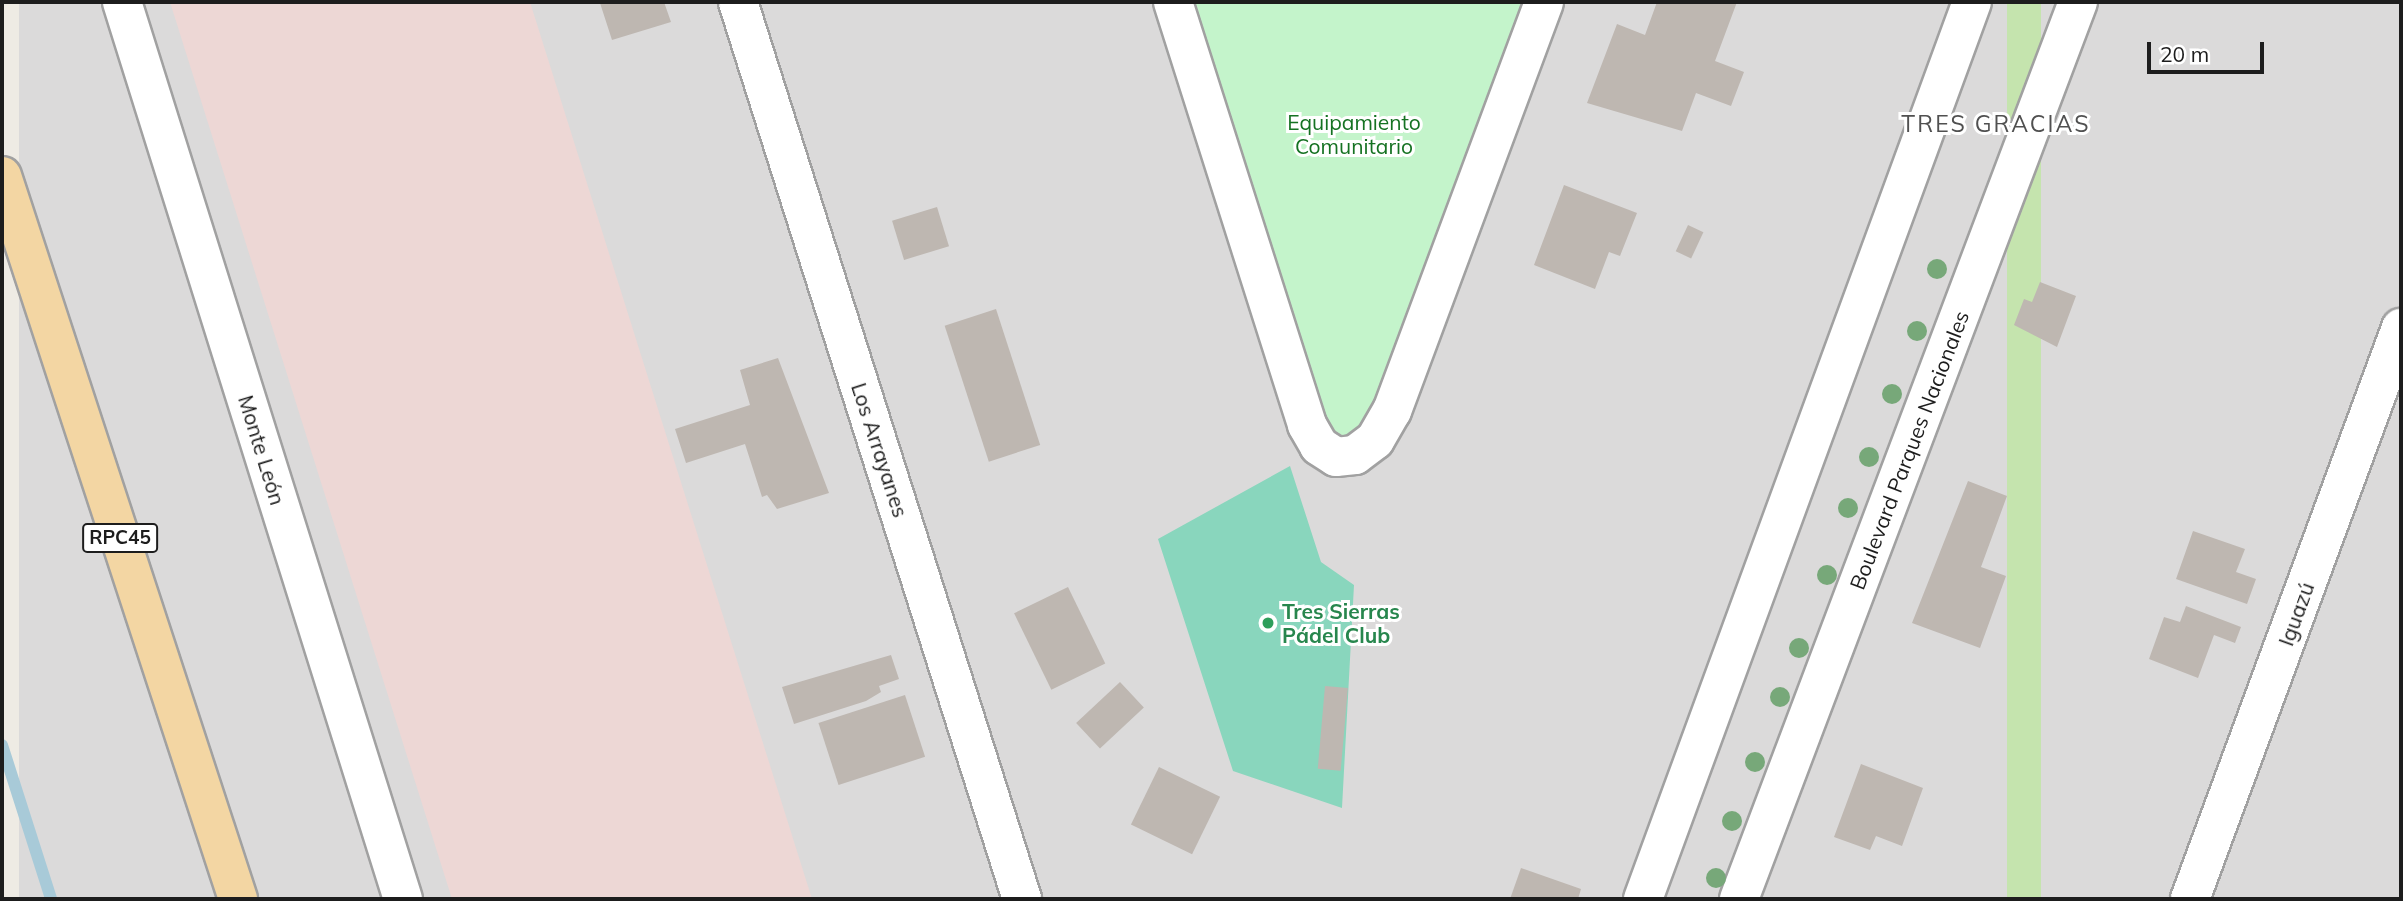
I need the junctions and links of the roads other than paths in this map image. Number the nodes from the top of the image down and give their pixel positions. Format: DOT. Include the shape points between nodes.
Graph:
graph roads {
  1 [pos="122,2"];
  2 [pos="738,2"];
  3 [pos="1173,2"];
  4 [pos="1544,2"];
  5 [pos="1972,2"];
  6 [pos="2078,2"];
  7 [pos="2,176"];
  8 [pos="2401,328"];
  9 [pos="238,899"];
  10 [pos="402,899"];
  11 [pos="1022,899"];
  12 [pos="1643,899"];
  13 [pos="1739,899"];
  14 [pos="2190,899"];
  1 -- 10 [label="street, Monte León"];
  2 -- 11 [label="street, Los Arrayanes"];
  3 -- 4 [label="street" via="1307,425 1319,446 1336,457 1355,455 1375,440 1392,411"];
  5 -- 12 [label="street"];
  6 -- 13 [label="street, Boulevard Parques Nacionales"];
  7 -- 9 [label="main road, RPC45"];
  8 -- 14 [label="street, Iguazú"];
}
